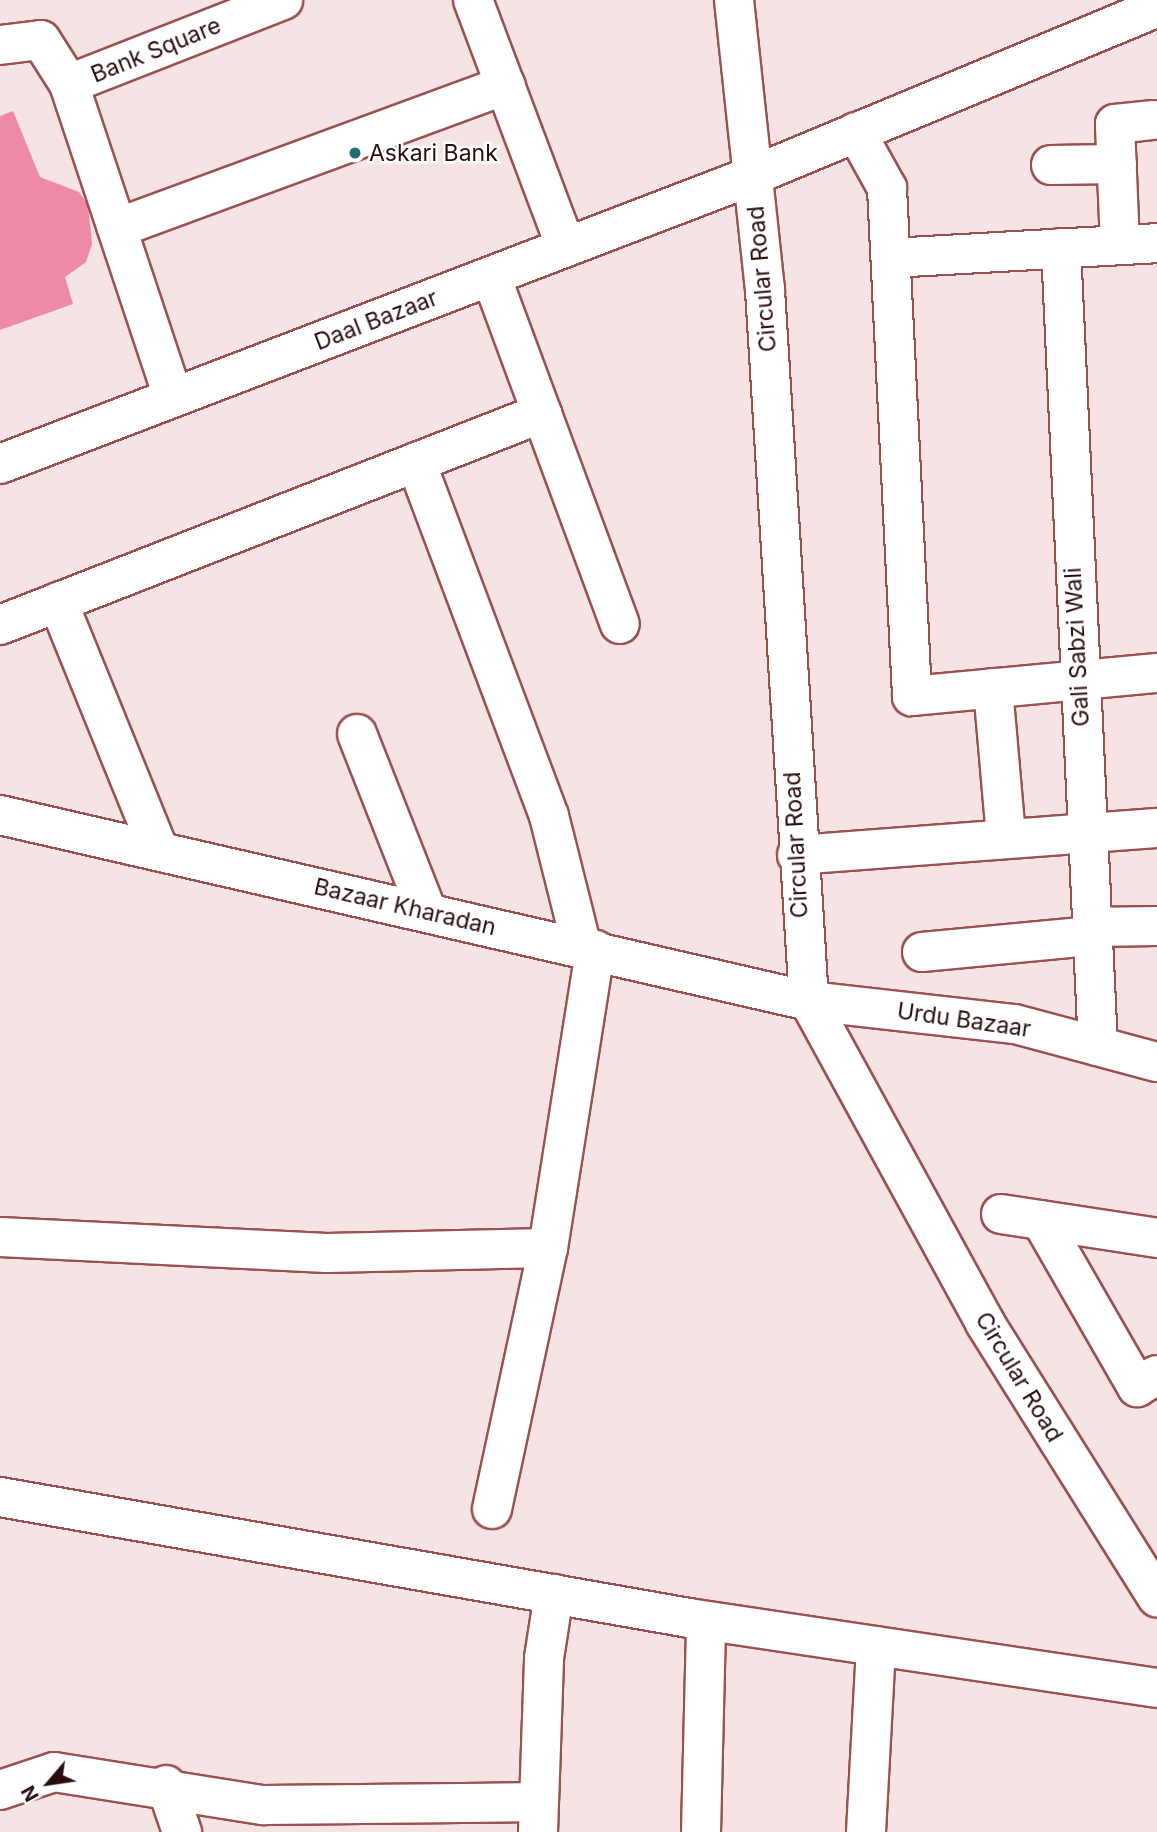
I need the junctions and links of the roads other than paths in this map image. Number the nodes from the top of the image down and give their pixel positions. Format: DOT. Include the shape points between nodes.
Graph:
graph roads {
  1 [pos="283,0"];
  2 [pos="473,0"];
  3 [pos="733,0"];
  4 [pos="1157,7"];
  5 [pos="1094,17"];
  6 [pos="0,45"];
  7 [pos="69,84"];
  8 [pos="505,85"];
  9 [pos="1154,120"];
  10 [pos="856,132"];
  11 [pos="1117,164"];
  12 [pos="1051,165"];
  13 [pos="752,176"];
  14 [pos="117,228"];
  15 [pos="1157,243"];
  16 [pos="1120,245"];
  17 [pos="566,247"];
  18 [pos="1061,248"];
  19 [pos="891,258"];
  20 [pos="491,276"];
  21 [pos="173,397"];
  22 [pos="542,413"];
  23 [pos="416,462"];
  24 [pos="0,464"];
  25 [pos="58,602"];
  26 [pos="620,624"];
  27 [pos="0,625"];
  28 [pos="1157,673"];
  29 [pos="1078,680"];
  30 [pos="993,688"];
  31 [pos="357,734"];
  32 [pos="0,815"];
  33 [pos="1157,828"];
  34 [pos="1086,831"];
  35 [pos="1006,837"];
  36 [pos="159,851"];
  37 [pos="797,855"];
  38 [pos="427,912"];
  39 [pos="1157,926"];
  40 [pos="1092,932"];
  41 [pos="588,948"];
  42 [pos="922,952"];
  43 [pos="809,1001"];
  44 [pos="1098,1046"];
  45 [pos="1157,1062"];
  46 [pos="1001,1214"];
  47 [pos="1041,1220"];
  48 [pos="0,1237"];
  49 [pos="1157,1238"];
  50 [pos="548,1248"];
  51 [pos="1157,1375"];
  52 [pos="0,1497"];
  53 [pos="492,1508"];
  54 [pos="554,1594"];
  55 [pos="1157,1597"];
  56 [pos="706,1620"];
  57 [pos="876,1646"];
  58 [pos="1157,1688"];
  59 [pos="166,1785"];
  60 [pos="0,1790"];
  61 [pos="539,1817"];
  62 [pos="336,1818"];
  63 [pos="182,1832"];
  64 [pos="701,1832"];
  65 [pos="866,1832"];
  1 -- 7 [label="street, Bank Square"];
  2 -- 8 [label="street"];
  3 -- 13 [label="street, Circular Road"];
  4 -- 5 [label="street, Daal Bazaar"];
  5 -- 10 [label="street, Daal Bazaar"];
  6 -- 7 [label="street" via="41,40"];
  7 -- 14 [label="street"];
  8 -- 14 [label="street"];
  8 -- 17 [label="street"];
  9 -- 11 [label="street" via="1115,124"];
  10 -- 13 [label="street, Daal Bazaar"];
  10 -- 19 [label="street" via="887,188"];
  11 -- 12 [label="street"];
  11 -- 16 [label="street"];
  13 -- 17 [label="street, Daal Bazaar"];
  13 -- 37 [label="street, Circular Road" via="765,290"];
  14 -- 21 [label="street"];
  15 -- 16 [label="street"];
  16 -- 18 [label="street"];
  17 -- 20 [label="street, Daal Bazaar"];
  18 -- 19 [label="street"];
  18 -- 29 [label="street, Gali Sabzi Wali"];
  19 -- 30 [label="street" via="912,696"];
  20 -- 21 [label="street, Daal Bazaar"];
  20 -- 22 [label="street"];
  21 -- 24 [label="street, Daal Bazaar"];
  22 -- 23 [label="street"];
  22 -- 26 [label="street"];
  23 -- 25 [label="street"];
  23 -- 41 [label="street" via="549,816"];
  25 -- 27 [label="street"];
  25 -- 36 [label="street"];
  28 -- 29 [label="street"];
  29 -- 30 [label="street"];
  29 -- 34 [label="street, Gali Sabzi Wali"];
  30 -- 35 [label="street"];
  31 -- 38 [label="street"];
  32 -- 36 [label="street, Bazaar Kharadan"];
  33 -- 34 [label="street"];
  34 -- 35 [label="street"];
  34 -- 40 [label="street, Gali Sabzi Wali"];
  35 -- 37 [label="street"];
  36 -- 38 [label="street, Bazaar Kharadan"];
  37 -- 43 [label="street, Circular Road"];
  38 -- 41 [label="street, Bazaar Kharadan"];
  39 -- 40 [label="street"];
  40 -- 42 [label="street"];
  40 -- 44 [label="street, Gali Sabzi Wali"];
  41 -- 43 [label="street, Bazaar Kharadan"];
  41 -- 50 [label="street"];
  43 -- 44 [label="street, Urdu Bazaar" via="1015,1024"];
  43 -- 55 [label="street, Circular Road" via="985,1323"];
  44 -- 45 [label="street, Urdu Bazaar"];
  46 -- 47 [label="street"];
  47 -- 49 [label="street"];
  47 -- 51 [label="street" via="1137,1387"];
  48 -- 50 [label="street" via="327,1254"];
  50 -- 53 [label="street"];
  52 -- 54 [label="street"];
  54 -- 56 [label="street"];
  54 -- 61 [label="street"];
  56 -- 57 [label="street"];
  56 -- 64 [label="street"];
  57 -- 58 [label="street"];
  57 -- 65 [label="street"];
  59 -- 60 [label="street" via="54,1772"];
  59 -- 62 [label="street"];
  59 -- 63 [label="street"];
  61 -- 62 [label="street"];
}
